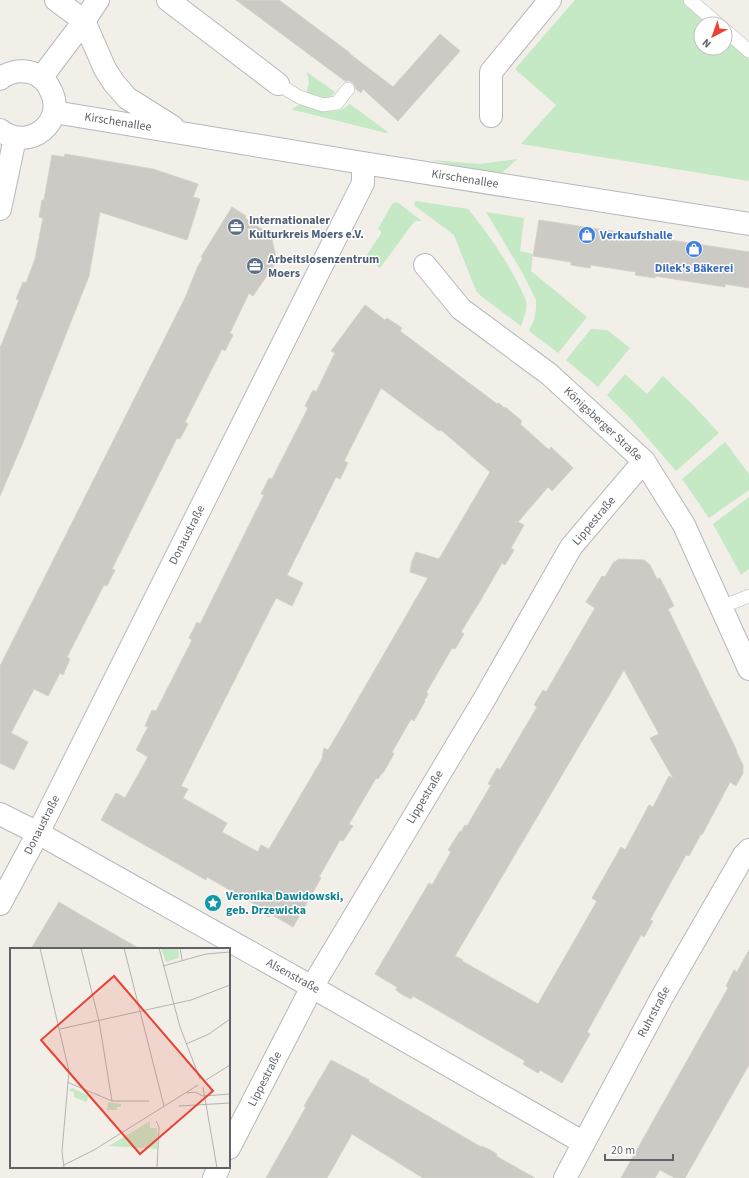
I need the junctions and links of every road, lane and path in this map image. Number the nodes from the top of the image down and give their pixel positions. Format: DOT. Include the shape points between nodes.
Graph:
graph roads {
  1 [pos="56,0"];
  2 [pos="98,0"];
  3 [pos="168,0"];
  4 [pos="550,0"];
  5 [pos="690,0"];
  6 [pos="709,16"];
  7 [pos="84,21"];
  8 [pos="733,37"];
  9 [pos="749,52"];
  10 [pos="41,78"];
  11 [pos="0,79"];
  12 [pos="278,84"];
  13 [pos="348,89"];
  14 [pos="54,112"];
  15 [pos="491,116"];
  16 [pos="182,132"];
  17 [pos="8,134"];
  18 [pos="363,163"];
  19 [pos="0,209"];
  20 [pos="749,224"];
  21 [pos="425,265"];
  22 [pos="644,461"];
  23 [pos="749,596"];
  24 [pos="721,607"];
  25 [pos="749,669"];
  26 [pos="0,814"];
  27 [pos="38,833"];
  28 [pos="749,850"];
  29 [pos="0,904"];
  30 [pos="312,987"];
  31 [pos="584,1143"];
  32 [pos="230,1146"];
  33 [pos="219,1168"];
  34 [pos="214,1178"];
  35 [pos="565,1178"];
  1 -- 7 [label="street"];
  2 -- 7 [label="street"];
  3 -- 12 [label="street"];
  4 -- 15 [label="street" via="491,72"];
  5 -- 6 [label="lane"];
  7 -- 10 [label="street"];
  7 -- 16 [label="street, Kirschenallee" via="105,68 127,98"];
  8 -- 9 [label="lane"];
  10 -- 11 [label="street" via="21,71"];
  10 -- 14 [label="street" via="53,93"];
  12 -- 13 [label="lane" via="299,97 323,105 337,103"];
  14 -- 16 [label="street, Kirschenallee"];
  14 -- 17 [label="street" via="43,131 22,138"];
  16 -- 18 [label="street, Kirschenallee"];
  17 -- 19 [label="street"];
  18 -- 20 [label="street, Kirschenallee"];
  18 -- 27 [label="street, Donaustraße" via="363,183"];
  21 -- 22 [label="street, Königsberger Straße" via="461,309 549,374"];
  22 -- 24 [label="street, Königsberger Straße" via="684,525"];
  22 -- 30 [label="street, Lippestraße" via="572,547"];
  23 -- 24 [label="lane"];
  24 -- 25 [label="street, Königsberger Straße"];
  26 -- 27 [label="street, Alsenstraße"];
  27 -- 29 [label="street, Donaustraße"];
  27 -- 30 [label="street, Alsenstraße"];
  28 -- 31 [label="street, Ruhrstraße" via="662,997"];
  30 -- 31 [label="street, Alsenstraße"];
  30 -- 32 [label="street, Lippestraße"];
  31 -- 35 [label="street, Ruhrstraße"];
  33 -- 34 [label="street"];
}
